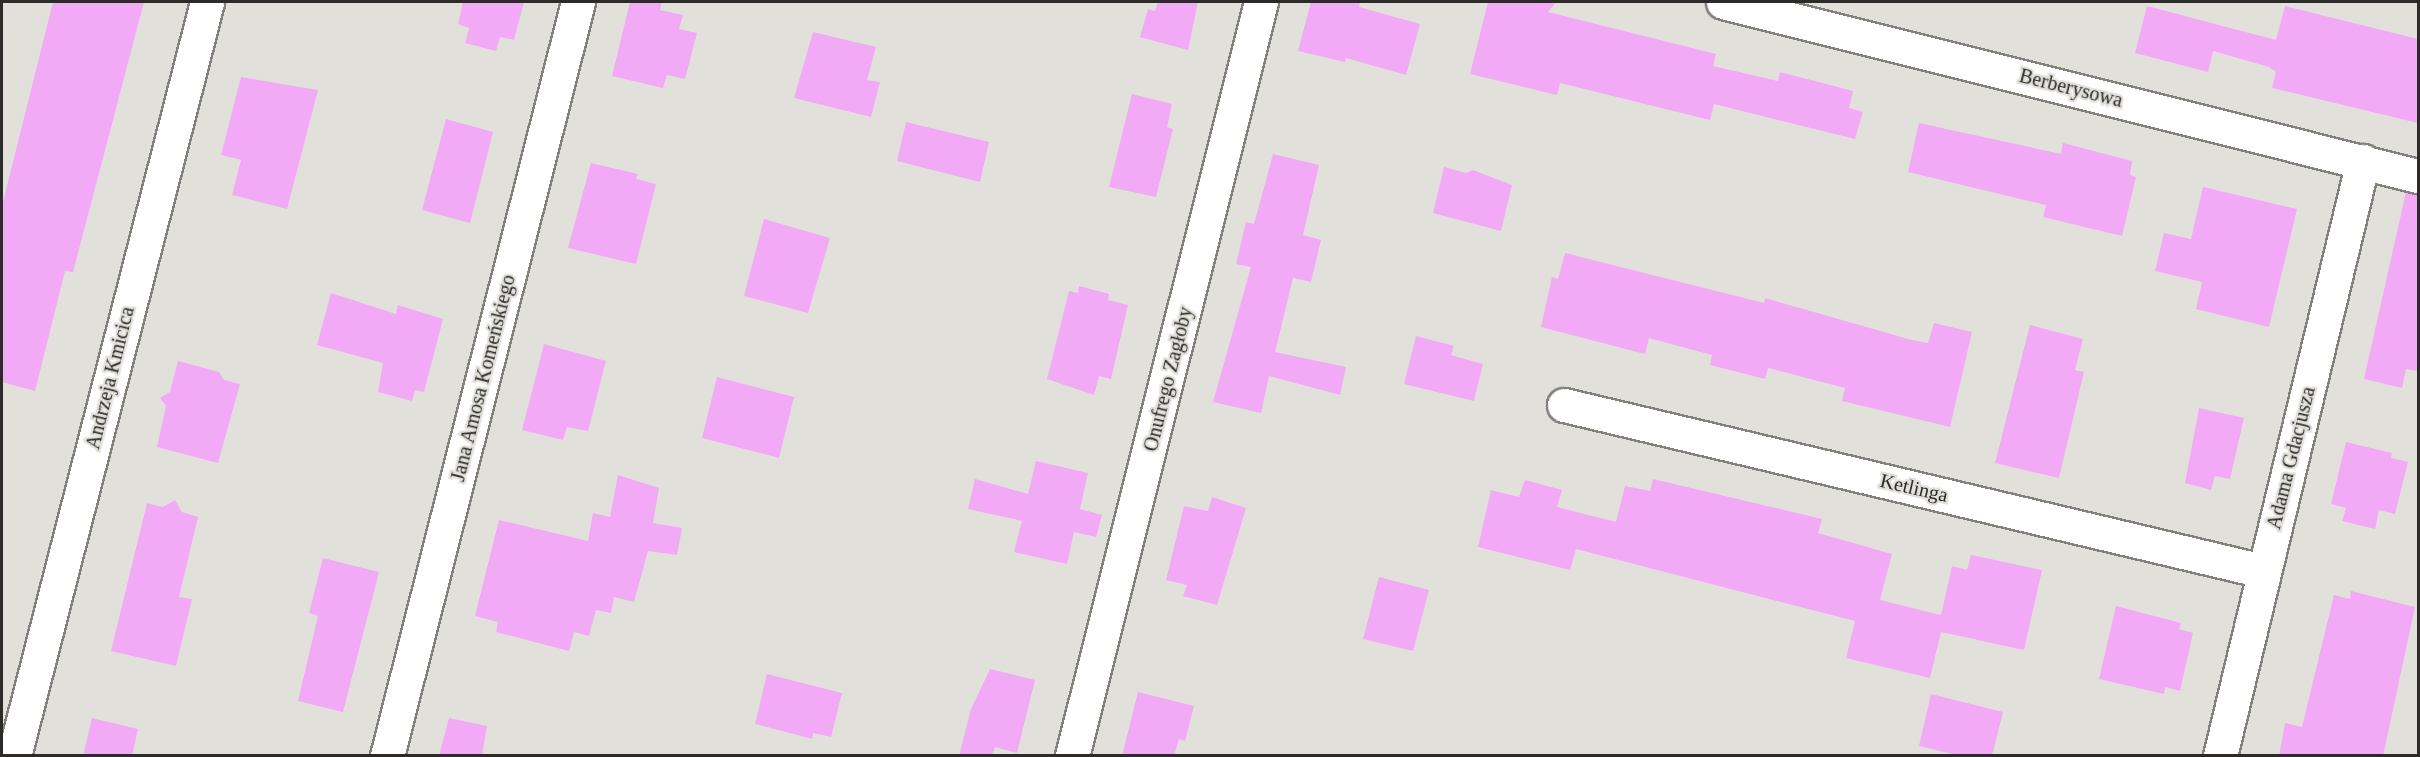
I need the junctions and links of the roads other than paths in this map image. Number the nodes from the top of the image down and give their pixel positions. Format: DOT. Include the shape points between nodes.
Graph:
graph roads {
  1 [pos="207,2"];
  2 [pos="578,2"];
  3 [pos="1261,2"];
  4 [pos="1723,2"];
  5 [pos="2363,161"];
  6 [pos="2418,176"];
  7 [pos="1564,405"];
  8 [pos="2263,571"];
  9 [pos="14,756"];
  10 [pos="387,756"];
  11 [pos="1072,756"];
  12 [pos="2220,756"];
  1 -- 9 [label="street, Andrzeja Kmicica"];
  2 -- 10 [label="street, Jana Amosa Komeńskiego"];
  3 -- 11 [label="street, Onufrego Zagłoby"];
  4 -- 5 [label="street, Berberysowa"];
  5 -- 6 [label="street, Berberysowa"];
  5 -- 8 [label="street, Adama Gdacjusza"];
  7 -- 8 [label="street, Ketlinga"];
  8 -- 12 [label="street, Adama Gdacjusza"];
}
